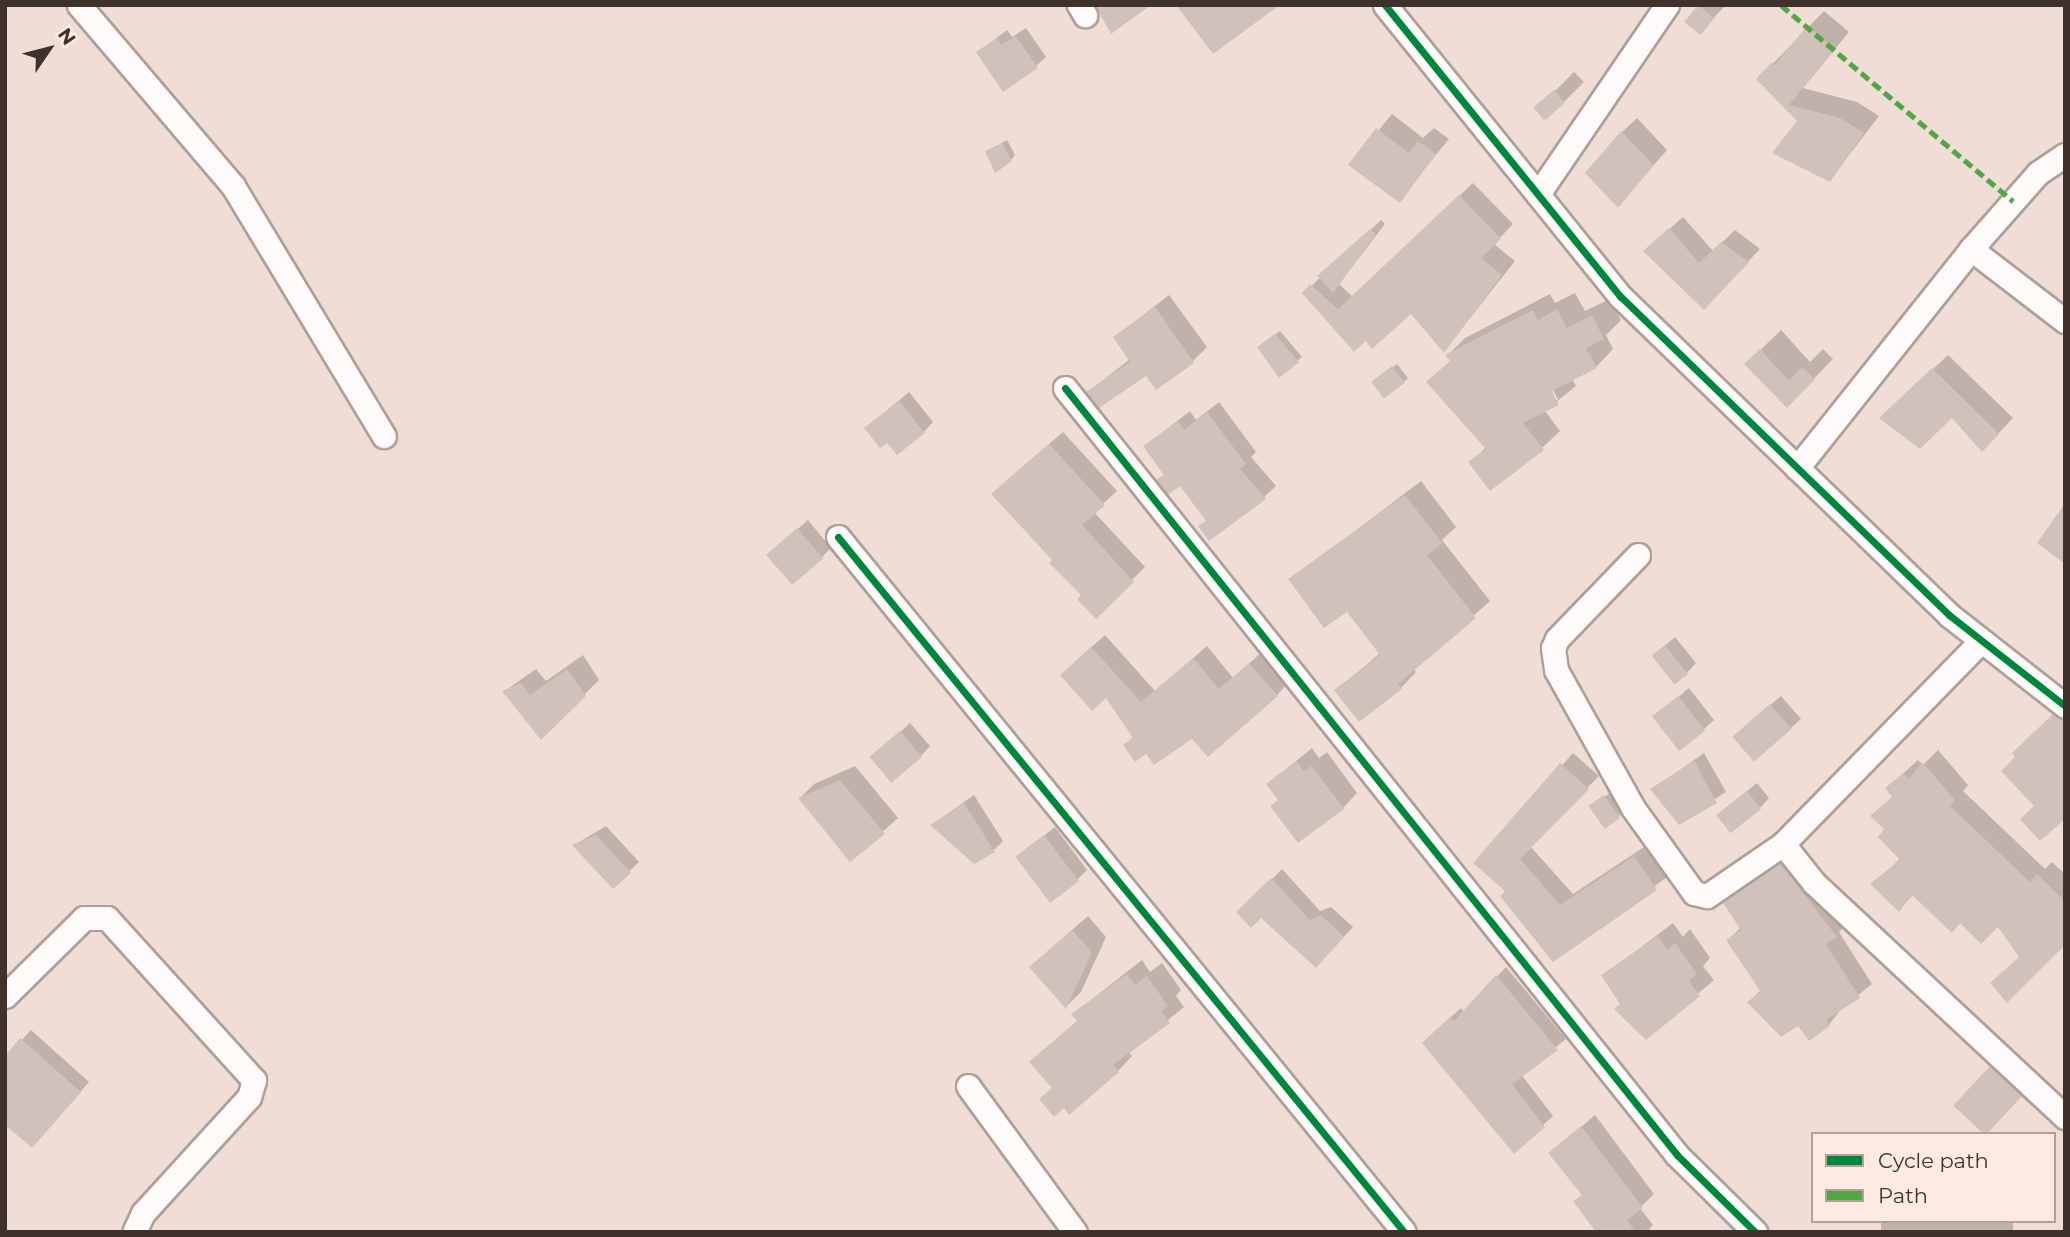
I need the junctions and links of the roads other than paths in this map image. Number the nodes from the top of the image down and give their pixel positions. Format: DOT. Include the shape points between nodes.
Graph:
graph roads {
  1 [pos="79,5"];
  2 [pos="1384,5"];
  3 [pos="1667,5"];
  4 [pos="2065,155"];
  5 [pos="1538,194"];
  6 [pos="1971,249"];
  7 [pos="2065,321"];
  8 [pos="1065,388"];
  9 [pos="384,436"];
  10 [pos="1797,468"];
  11 [pos="838,537"];
  12 [pos="1638,555"];
  13 [pos="1980,642"];
  14 [pos="2065,706"];
  15 [pos="1783,844"];
  16 [pos="5,996"];
  17 [pos="968,1086"];
  18 [pos="2065,1117"];
  19 [pos="134,1232"];
  20 [pos="1075,1232"];
  21 [pos="1404,1232"];
  22 [pos="1755,1232"];
  1 -- 9 [label="street" via="233,186"];
  2 -- 5 [label="street"];
  3 -- 5 [label="street"];
  4 -- 6 [label="street" via="2038,173"];
  5 -- 10 [label="street" via="1621,297"];
  6 -- 7 [label="street"];
  6 -- 10 [label="street"];
  8 -- 22 [label="street" via="1677,1155"];
  10 -- 13 [label="street"];
  11 -- 21 [label="street"];
  12 -- 15 [label="street" via="1557,639 1553,648 1556,670 1633,808 1694,893 1707,896"];
  13 -- 14 [label="street"];
  13 -- 15 [label="street"];
  15 -- 18 [label="street" via="1814,883"];
  16 -- 19 [label="street" via="84,918 107,918 254,1080 249,1097 143,1213"];
  17 -- 20 [label="street"];
}
